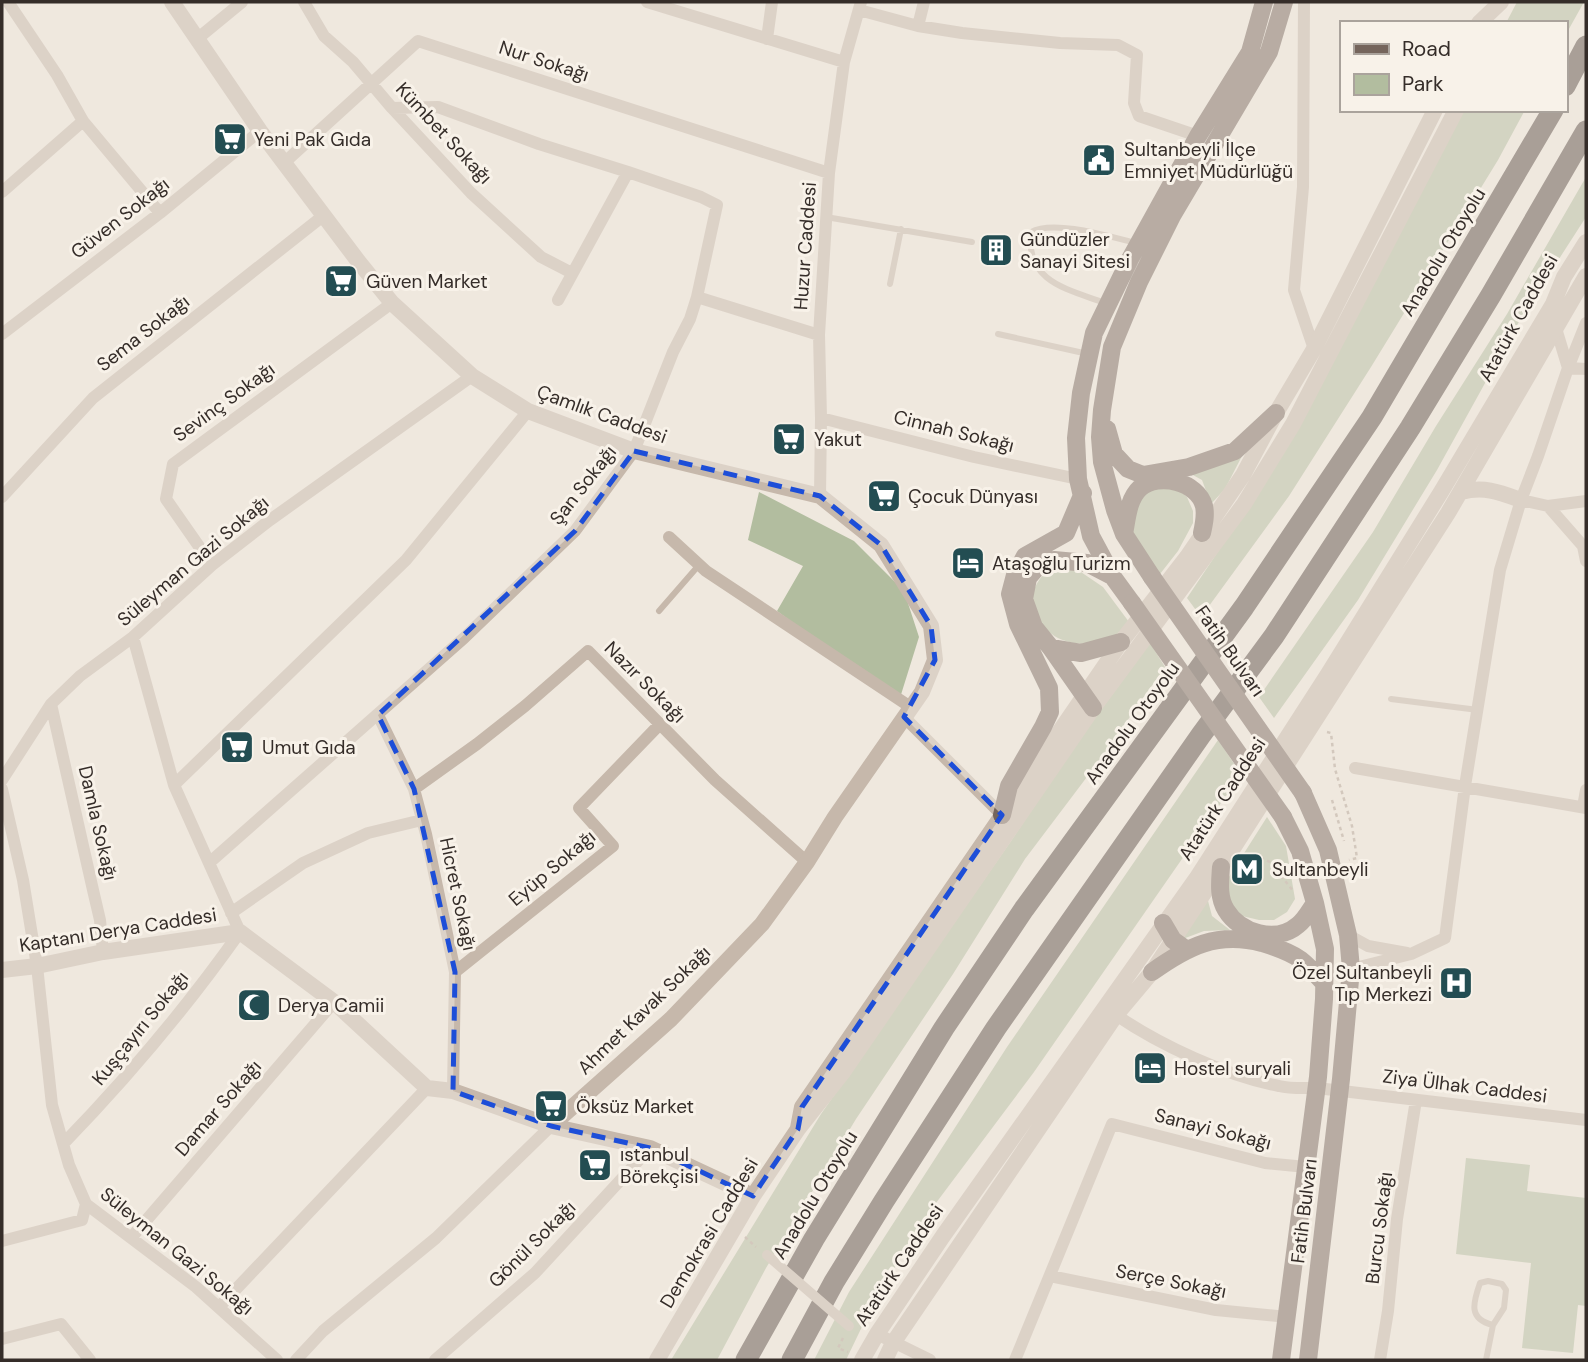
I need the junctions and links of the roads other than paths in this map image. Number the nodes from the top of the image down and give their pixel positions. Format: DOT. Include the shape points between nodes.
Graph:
graph roads {
  1 [pos="8,2"];
  2 [pos="172,2"];
  3 [pos="242,2"];
  4 [pos="304,2"];
  5 [pos="647,2"];
  6 [pos="772,2"];
  7 [pos="923,2"];
  8 [pos="1264,2"];
  9 [pos="1284,2"];
  10 [pos="1304,2"];
  11 [pos="1502,2"];
  12 [pos="860,6"];
  13 [pos="1481,21"];
  14 [pos="1495,21"];
  15 [pos="918,26"];
  16 [pos="197,39"];
  17 [pos="767,39"];
  18 [pos="1586,46"];
  19 [pos="844,62"];
  20 [pos="1567,82"];
  21 [pos="373,84"];
  22 [pos="391,108"];
  23 [pos="1434,112"];
  24 [pos="1455,112"];
  25 [pos="1552,112"];
  26 [pos="83,121"];
  27 [pos="260,131"];
  28 [pos="1586,131"];
  29 [pos="1198,136"];
  30 [pos="285,162"];
  31 [pos="628,172"];
  32 [pos="829,173"];
  33 [pos="2,192"];
  34 [pos="160,213"];
  35 [pos="323,216"];
  36 [pos="827,216"];
  37 [pos="901,229"];
  38 [pos="972,242"];
  39 [pos="1586,242"];
  40 [pos="1138,244"];
  41 [pos="572,273"];
  42 [pos="1586,276"];
  43 [pos="890,284"];
  44 [pos="697,297"];
  45 [pos="558,300"];
  46 [pos="392,303"];
  47 [pos="1108,304"];
  48 [pos="1553,304"];
  49 [pos="1586,323"];
  50 [pos="1555,327"];
  51 [pos="2,334"];
  52 [pos="998,334"];
  53 [pos="819,335"];
  54 [pos="1314,349"];
  55 [pos="1089,354"];
  56 [pos="1568,368"];
  57 [pos="1586,369"];
  58 [pos="472,376"];
  59 [pos="1102,410"];
  60 [pos="527,411"];
  61 [pos="1276,413"];
  62 [pos="821,418"];
  63 [pos="1293,424"];
  64 [pos="634,452"];
  65 [pos="1081,486"];
  66 [pos="1461,492"];
  67 [pos="820,496"];
  68 [pos="2,497"];
  69 [pos="1521,500"];
  70 [pos="1586,501"];
  71 [pos="1548,506"];
  72 [pos="1202,533"];
  73 [pos="1125,534"];
  74 [pos="669,537"];
  75 [pos="1586,561"];
  76 [pos="212,565"];
  77 [pos="699,565"];
  78 [pos="1113,577"];
  79 [pos="659,611"];
  80 [pos="931,626"];
  81 [pos="133,637"];
  82 [pos="1121,642"];
  83 [pos="1051,648"];
  84 [pos="1391,699"];
  85 [pos="1088,702"];
  86 [pos="51,704"];
  87 [pos="1478,710"];
  88 [pos="908,713"];
  89 [pos="378,715"];
  90 [pos="660,724"];
  91 [pos="1355,768"];
  92 [pos="2,780"];
  93 [pos="174,785"];
  94 [pos="1465,786"];
  95 [pos="2,789"];
  96 [pos="414,789"];
  97 [pos="1586,790"];
  98 [pos="1584,807"];
  99 [pos="1002,815"];
  100 [pos="422,820"];
  101 [pos="807,862"];
  102 [pos="209,863"];
  103 [pos="1221,867"];
  104 [pos="1312,907"];
  105 [pos="231,913"];
  106 [pos="1163,923"];
  107 [pos="240,932"];
  108 [pos="1348,935"];
  109 [pos="1180,945"];
  110 [pos="103,952"];
  111 [pos="1411,954"];
  112 [pos="37,966"];
  113 [pos="1350,969"];
  114 [pos="2,970"];
  115 [pos="455,972"];
  116 [pos="1152,972"];
  117 [pos="1324,984"];
  118 [pos="334,1002"];
  119 [pos="1115,1015"];
  120 [pos="427,1088"];
  121 [pos="1317,1088"];
  122 [pos="453,1091"];
  123 [pos="1339,1091"];
  124 [pos="1416,1100"];
  125 [pos="1586,1120"];
  126 [pos="551,1126"];
  127 [pos="798,1129"];
  128 [pos="63,1144"];
  129 [pos="650,1148"];
  130 [pos="1306,1167"];
  131 [pos="753,1196"];
  132 [pos="86,1204"];
  133 [pos="131,1238"];
  134 [pos="2,1241"];
  135 [pos="767,1255"];
  136 [pos="1050,1276"];
  137 [pos="219,1307"];
  138 [pos="1287,1317"];
  139 [pos="1493,1325"];
  140 [pos="849,1326"];
  141 [pos="877,1334"];
  142 [pos="2,1339"];
  143 [pos="893,1343"];
  144 [pos="90,1360"];
  145 [pos="277,1360"];
  146 [pos="296,1360"];
  147 [pos="435,1360"];
  148 [pos="657,1360"];
  149 [pos="746,1360"];
  150 [pos="792,1360"];
  151 [pos="862,1360"];
  152 [pos="884,1360"];
  153 [pos="930,1360"];
  154 [pos="1015,1360"];
  155 [pos="1282,1360"];
  156 [pos="1308,1360"];
  157 [pos="1380,1360"];
  158 [pos="1486,1360"];
  1 -- 26 [label="street"];
  2 -- 16 [label="street, Çamlık Caddesi"];
  3 -- 16 [label="street"];
  4 -- 21 [label="street, Kümbet Sokağı" via="324,36"];
  5 -- 17 [label="street"];
  6 -- 17 [label="street"];
  7 -- 15 [label="street"];
  8 -- 29 [label="main road" via="1250,52"];
  9 -- 59 [label="main road, Fatih Bulvarı" via="1269,52 1172,216 1139,282 1112,347"];
  10 -- 54 [label="street" via="1303,187 1294,290"];
  11 -- 13 [label="street"];
  11 -- 14 [label="street"];
  12 -- 15 [label="street"];
  12 -- 19 [label="street, Huzur Caddesi"];
  15 -- 29 [label="street" via="1059,43 1118,45 1137,55 1134,103 1139,116"];
  16 -- 27 [label="street, Çamlık Caddesi"];
  17 -- 19 [label="street"];
  18 -- 20 [label="highway"];
  19 -- 32 [label="street, Huzur Caddesi"];
  21 -- 22 [label="street, Kümbet Sokağı"];
  21 -- 30 [label="street, Nur Sokağı"];
  21 -- 32 [label="street, Nur Sokağı" via="418,41"];
  22 -- 31 [label="street, Şan Sokağı" via="438,107"];
  22 -- 41 [label="street, Kümbet Sokağı" via="471,193 541,257"];
  23 -- 54 [label="street"];
  24 -- 63 [label="street"];
  25 -- 149 [label="highway, Anadolu Otoyolu" via="1372,417 1244,607 1024,909 944,1028 814,1239"];
  26 -- 33 [label="street"];
  26 -- 34 [label="street"];
  27 -- 30 [label="street, Çamlık Caddesi"];
  27 -- 34 [label="street, Güven Sokağı"];
  28 -- 150 [label="highway" via="1410,428 1274,636 996,1028 834,1282"];
  29 -- 40 [label="main road"];
  30 -- 35 [label="street, Çamlık Caddesi"];
  31 -- 41 [label="street"];
  31 -- 44 [label="street, Şan Sokağı" via="718,205"];
  32 -- 36 [label="street, Huzur Caddesi"];
  34 -- 51 [label="street, Güven Sokağı"];
  35 -- 46 [label="street, Çamlık Caddesi"];
  35 -- 68 [label="street, Sema Sokağı" via="93,398"];
  36 -- 37 [label="lane"];
  36 -- 53 [label="street, Huzur Caddesi"];
  37 -- 38 [label="lane"];
  37 -- 43 [label="lane"];
  39 -- 48 [label="street, Atatürk Caddesi"];
  40 -- 47 [label="main road"];
  40 -- 47 [label="lane" via="1060,227 1031,232 1033,261 1046,278"];
  41 -- 45 [label="street"];
  42 -- 50 [label="street, Atatürk Caddesi"];
  44 -- 53 [label="street"];
  44 -- 64 [label="street, Şan Sokağı"];
  46 -- 58 [label="street, Çamlık Caddesi"];
  46 -- 76 [label="street, Sevinç Sokağı" via="173,464 166,499"];
  47 -- 55 [label="main road"];
  48 -- 50 [label="street"];
  48 -- 106 [label="street, Atatürk Caddesi" via="1328,674"];
  49 -- 56 [label="street"];
  50 -- 56 [label="street"];
  50 -- 66 [label="street, Atatürk Caddesi"];
  52 -- 55 [label="lane"];
  53 -- 62 [label="street, Huzur Caddesi"];
  54 -- 61 [label="street"];
  54 -- 63 [label="street" via="1314,371 1294,411"];
  55 -- 65 [label="main road" via="1076,438"];
  56 -- 57 [label="street"];
  56 -- 69 [label="street"];
  58 -- 60 [label="street, Çamlık Caddesi"];
  58 -- 76 [label="street, Süleyman Gazi Sokağı"];
  59 -- 61 [label="main road" via="1114,454 1128,470 1143,474 1189,467 1235,452"];
  59 -- 73 [label="main road, Fatih Bulvarı" via="1102,462"];
  60 -- 64 [label="street, Çamlık Caddesi"];
  60 -- 93 [label="street" via="406,560"];
  61 -- 72 [label="street" via="1242,475"];
  62 -- 65 [label="street, Cinnah Sokağı"];
  62 -- 67 [label="street, Huzur Caddesi"];
  63 -- 85 [label="street" via="1244,504"];
  64 -- 67 [label="street, Çamlık Caddesi"];
  64 -- 89 [label="street, Şan Sokağı" via="575,531"];
  65 -- 78 [label="main road" via="1091,536"];
  65 -- 99 [label="main road" via="1066,533 1025,556 1010,594 1018,624 1049,688 1050,712 1009,786"];
  66 -- 69 [label="street" via="1488,489"];
  66 -- 103 [label="street, Atatürk Caddesi"];
  67 -- 80 [label="street, Çamlık Caddesi" via="881,545"];
  69 -- 71 [label="street"];
  69 -- 87 [label="street" via="1500,570"];
  70 -- 71 [label="street"];
  71 -- 75 [label="street" via="1583,546"];
  72 -- 73 [label="main road" via="1204,504 1197,492 1171,481 1140,488 1131,501"];
  72 -- 82 [label="street"];
  73 -- 108 [label="main road, Fatih Bulvarı, bridge" via="1303,793 1328,850"];
  74 -- 77 [label="street"];
  76 -- 81 [label="street, Süleyman Gazi Sokağı"];
  77 -- 79 [label="lane"];
  77 -- 88 [label="street"];
  78 -- 83 [label="main road" via="1087,563 1054,560 1040,564 1028,578 1024,598 1034,627"];
  78 -- 104 [label="main road, Fatih Bulvarı, bridge" via="1283,817 1300,851"];
  80 -- 88 [label="street, Ahmet Kavak Sokağı" via="935,660"];
  81 -- 86 [label="street, Süleyman Gazi Sokağı"];
  81 -- 93 [label="street"];
  82 -- 83 [label="main road" via="1082,653"];
  82 -- 85 [label="street"];
  83 -- 85 [label="main road"];
  84 -- 87 [label="lane"];
  85 -- 99 [label="street"];
  85 -- 127 [label="street" via="843,1072"];
  86 -- 92 [label="street, Süleyman Gazi Sokağı"];
  86 -- 110 [label="street, Damla Sokağı" via="100,920"];
  87 -- 94 [label="street"];
  88 -- 99 [label="street"];
  88 -- 101 [label="street, Ahmet Kavak Sokağı"];
  89 -- 96 [label="street, Hicret Sokağı"];
  89 -- 102 [label="street, Şan Sokağı"];
  90 -- 96 [label="street, Nazır Sokağı" via="588,651 477,744"];
  90 -- 101 [label="street, Nazır Sokağı"];
  90 -- 115 [label="street, Eyüp Sokağı" via="579,808 613,846"];
  91 -- 94 [label="street"];
  93 -- 102 [label="street"];
  94 -- 98 [label="street"];
  94 -- 111 [label="street" via="1445,938"];
  95 -- 112 [label="street, Süleyman Gazi Sokağı"];
  96 -- 100 [label="street, Hicret Sokağı"];
  97 -- 98 [label="street"];
  99 -- 127 [label="street" via="802,1107"];
  100 -- 105 [label="street" via="368,833 303,863"];
  100 -- 115 [label="street, Hicret Sokağı"];
  101 -- 126 [label="street, Ahmet Kavak Sokağı" via="762,924 671,1018"];
  102 -- 105 [label="street"];
  103 -- 104 [label="main road" via="1219,890 1224,909 1237,924 1253,932 1289,931 1300,925"];
  103 -- 109 [label="street, Atatürk Caddesi"];
  104 -- 117 [label="main road, Fatih Bulvarı" via="1325,949"];
  105 -- 107 [label="street"];
  106 -- 109 [label="main road"];
  106 -- 141 [label="street, Atatürk Caddesi"];
  107 -- 110 [label="street, Kaptanı Derya Caddesi"];
  107 -- 118 [label="street, Kaptanı Derya Caddesi"];
  107 -- 128 [label="street, Kuşçayırı Sokağı" via="106,1099"];
  108 -- 111 [label="street" via="1368,946"];
  108 -- 113 [label="main road, Fatih Bulvarı"];
  109 -- 116 [label="main road" via="1176,955"];
  109 -- 117 [label="main road" via="1226,939 1276,947 1300,960"];
  110 -- 112 [label="street, Kaptanı Derya Caddesi"];
  111 -- 113 [label="street"];
  112 -- 114 [label="street, Kaptanı Derya Caddesi"];
  112 -- 128 [label="street, Süleyman Gazi Sokağı" via="52,1105"];
  113 -- 123 [label="main road, Fatih Bulvarı"];
  115 -- 122 [label="street, Hicret Sokağı"];
  116 -- 119 [label="street, Atatürk Caddesi"];
  117 -- 121 [label="main road, Fatih Bulvarı"];
  118 -- 120 [label="street, Kaptanı Derya Caddesi"];
  118 -- 133 [label="street, Damar Sokağı"];
  119 -- 121 [label="street, Ziya Ülhak Caddesi" via="1236,1076 1281,1087"];
  119 -- 143 [label="street, Atatürk Caddesi"];
  120 -- 122 [label="street"];
  120 -- 137 [label="street"];
  121 -- 123 [label="street, Ziya Ülhak Caddesi"];
  121 -- 130 [label="main road, Fatih Bulvarı"];
  122 -- 126 [label="street"];
  123 -- 124 [label="street, Ziya Ülhak Caddesi"];
  123 -- 156 [label="main road, Fatih Bulvarı"];
  124 -- 125 [label="street, Ziya Ülhak Caddesi"];
  124 -- 157 [label="street, Burcu Sokağı"];
  126 -- 129 [label="street"];
  126 -- 146 [label="street, Ahmet Kavak Sokağı" via="436,1238 323,1331"];
  127 -- 131 [label="street, Demokrasi Caddesi"];
  128 -- 132 [label="street, Süleyman Gazi Sokağı"];
  129 -- 131 [label="street"];
  129 -- 147 [label="street, Gönül Sokağı" via="535,1273"];
  130 -- 136 [label="street, Sanayi Sokağı" via="1265,1163 1112,1124"];
  130 -- 138 [label="main road, Fatih Bulvarı"];
  131 -- 148 [label="street, Demokrasi Caddesi"];
  132 -- 133 [label="street, Süleyman Gazi Sokağı"];
  132 -- 134 [label="street" via="82,1220"];
  133 -- 137 [label="street, Süleyman Gazi Sokağı"];
  135 -- 140 [label="street, bridge"];
  136 -- 138 [label="street, Serçe Sokağı" via="1216,1310"];
  136 -- 154 [label="street"];
  137 -- 145 [label="street, Süleyman Gazi Sokağı"];
  138 -- 155 [label="main road, Fatih Bulvarı"];
  139 -- 139 [label="lane" via="1483,1323 1475,1312 1480,1283 1496,1282 1505,1287 1504,1308"];
  139 -- 158 [label="lane"];
  141 -- 143 [label="street"];
  141 -- 151 [label="street, Atatürk Caddesi"];
  142 -- 144 [label="street" via="61,1324"];
  143 -- 152 [label="street, Atatürk Caddesi"];
  143 -- 153 [label="street"];
}
